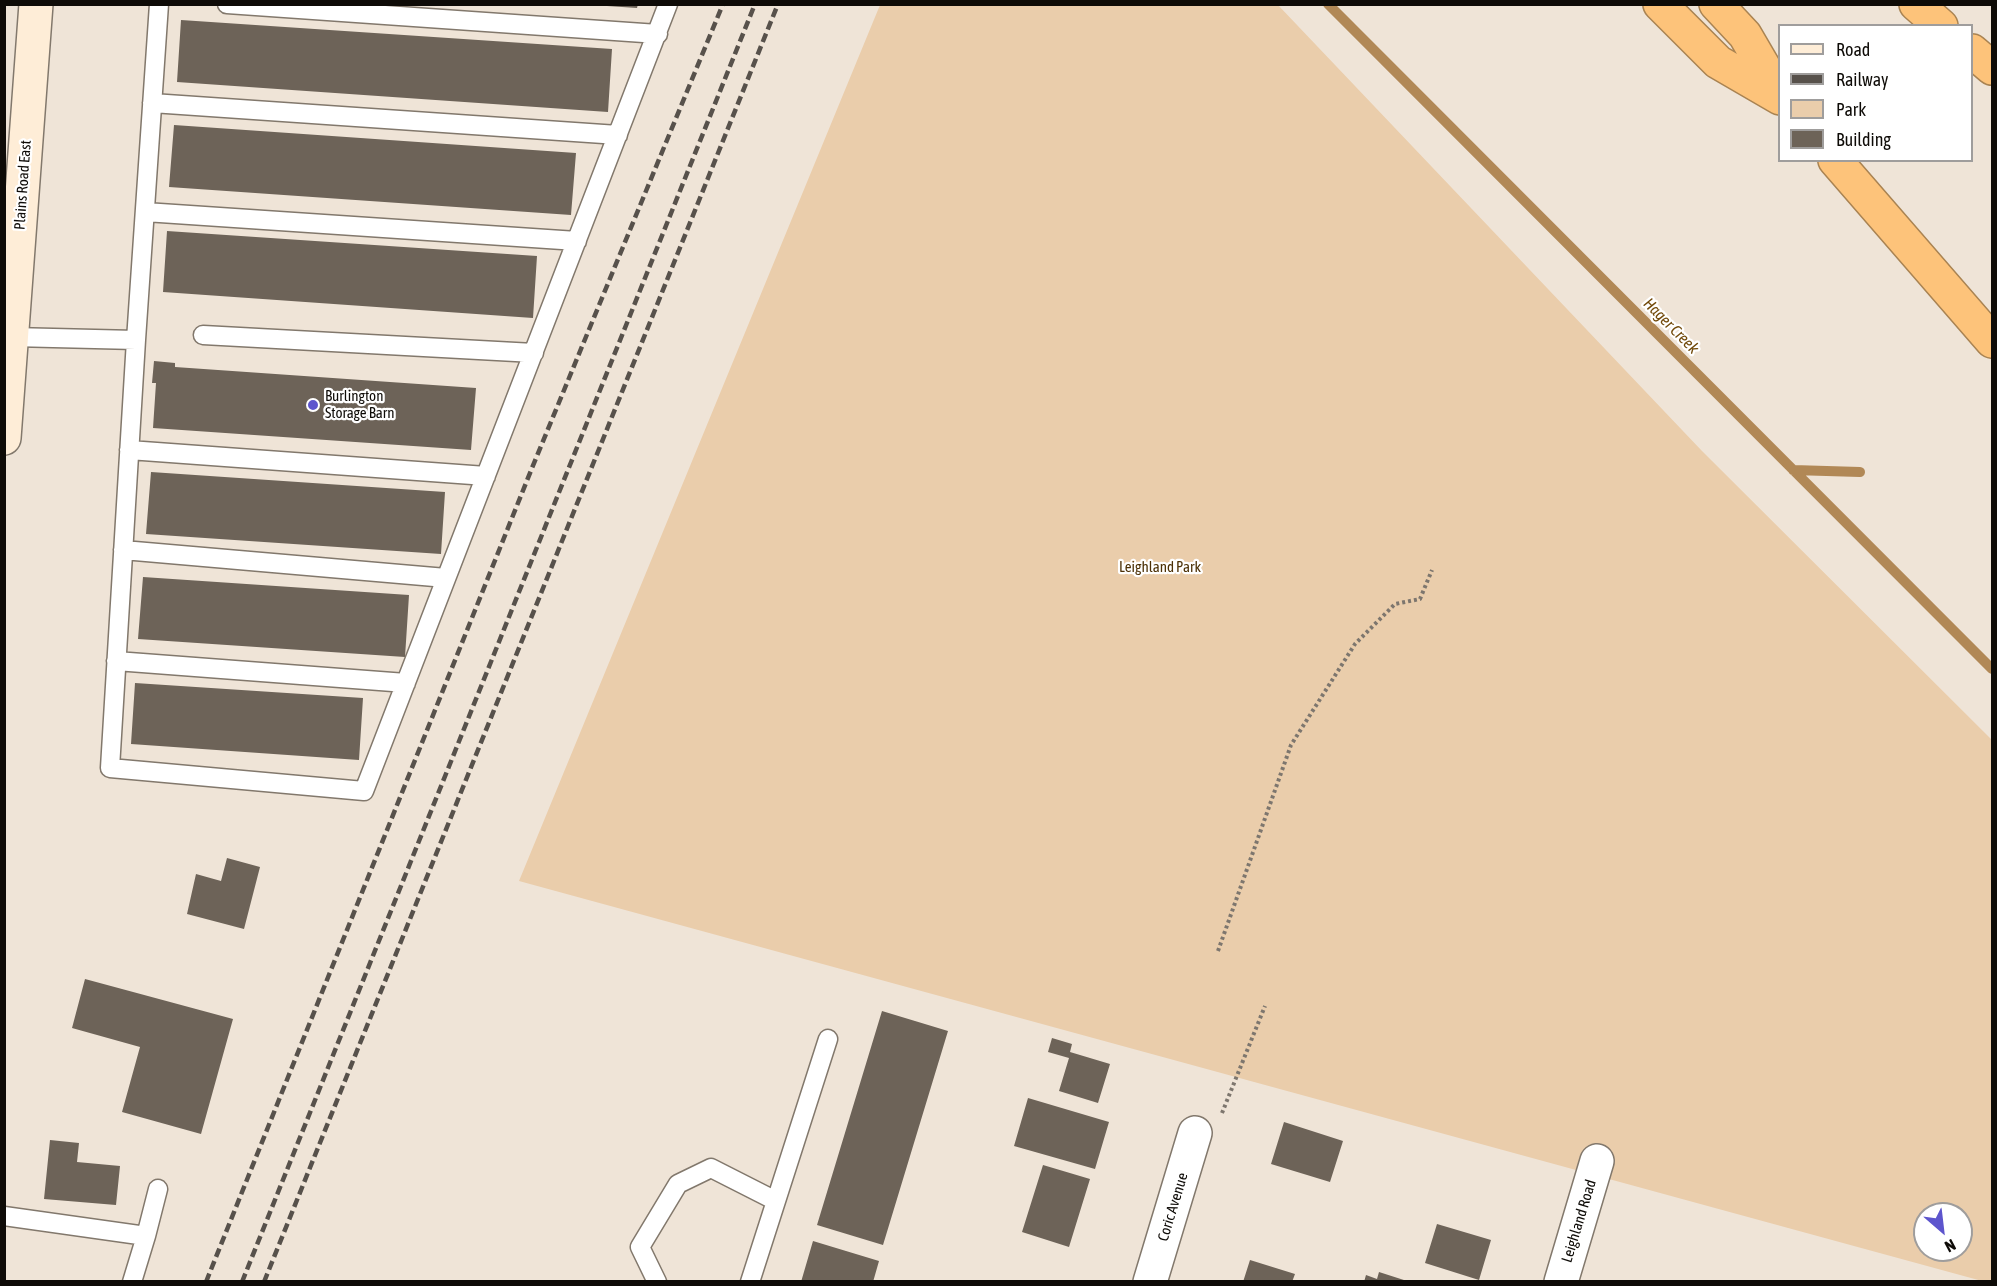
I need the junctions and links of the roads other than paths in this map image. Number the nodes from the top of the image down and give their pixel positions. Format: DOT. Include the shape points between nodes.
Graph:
graph roads {
  1 [pos="36,4"];
  2 [pos="159,4"];
  3 [pos="227,4"];
  4 [pos="668,4"];
  5 [pos="1660,4"];
  6 [pos="1716,4"];
  7 [pos="1916,4"];
  8 [pos="1939,24"];
  9 [pos="658,34"];
  10 [pos="1973,53"];
  11 [pos="1992,68"];
  12 [pos="1778,95"];
  13 [pos="1778,96"];
  14 [pos="152,103"];
  15 [pos="618,135"];
  16 [pos="1837,162"];
  17 [pos="145,212"];
  18 [pos="577,241"];
  19 [pos="203,335"];
  20 [pos="12,337"];
  21 [pos="136,340"];
  22 [pos="1992,341"];
  23 [pos="534,353"];
  24 [pos="4,438"];
  25 [pos="129,450"];
  26 [pos="486,476"];
  27 [pos="123,550"];
  28 [pos="446,578"];
  29 [pos="116,661"];
  30 [pos="406,683"];
  31 [pos="828,1039"];
  32 [pos="1195,1133"];
  33 [pos="1597,1161"];
  34 [pos="158,1189"];
  35 [pos="776,1201"];
  36 [pos="4,1216"];
  37 [pos="146,1236"];
  38 [pos="132,1281"];
  39 [pos="657,1281"];
  40 [pos="750,1281"];
  41 [pos="1150,1281"];
  42 [pos="1561,1281"];
  1 -- 20 [label="main road, Plains Road East"];
  2 -- 14 [label="lane"];
  3 -- 9 [label="lane"];
  4 -- 9 [label="lane"];
  5 -- 13 [label="highway" via="1718,62"];
  6 -- 12 [label="highway" via="1745,35"];
  7 -- 8 [label="highway"];
  9 -- 15 [label="lane"];
  10 -- 11 [label="highway"];
  14 -- 15 [label="lane"];
  14 -- 17 [label="lane"];
  15 -- 18 [label="lane"];
  16 -- 22 [label="highway"];
  17 -- 18 [label="lane"];
  17 -- 21 [label="lane"];
  18 -- 23 [label="lane"];
  19 -- 23 [label="lane"];
  20 -- 21 [label="lane"];
  20 -- 24 [label="main road, Plains Road East"];
  21 -- 25 [label="lane"];
  23 -- 26 [label="lane"];
  25 -- 26 [label="lane"];
  25 -- 27 [label="lane"];
  26 -- 28 [label="lane"];
  27 -- 28 [label="lane"];
  27 -- 29 [label="lane"];
  28 -- 30 [label="lane"];
  29 -- 30 [label="lane"];
  29 -- 30 [label="lane" via="110,768 364,791"];
  31 -- 35 [label="lane"];
  32 -- 41 [label="street, Coric Avenue"];
  33 -- 42 [label="street, Leighland Road"];
  34 -- 37 [label="lane"];
  35 -- 39 [label="lane" via="711,1168 678,1184 640,1247"];
  35 -- 40 [label="lane"];
  36 -- 37 [label="lane"];
  37 -- 38 [label="lane"];
}
